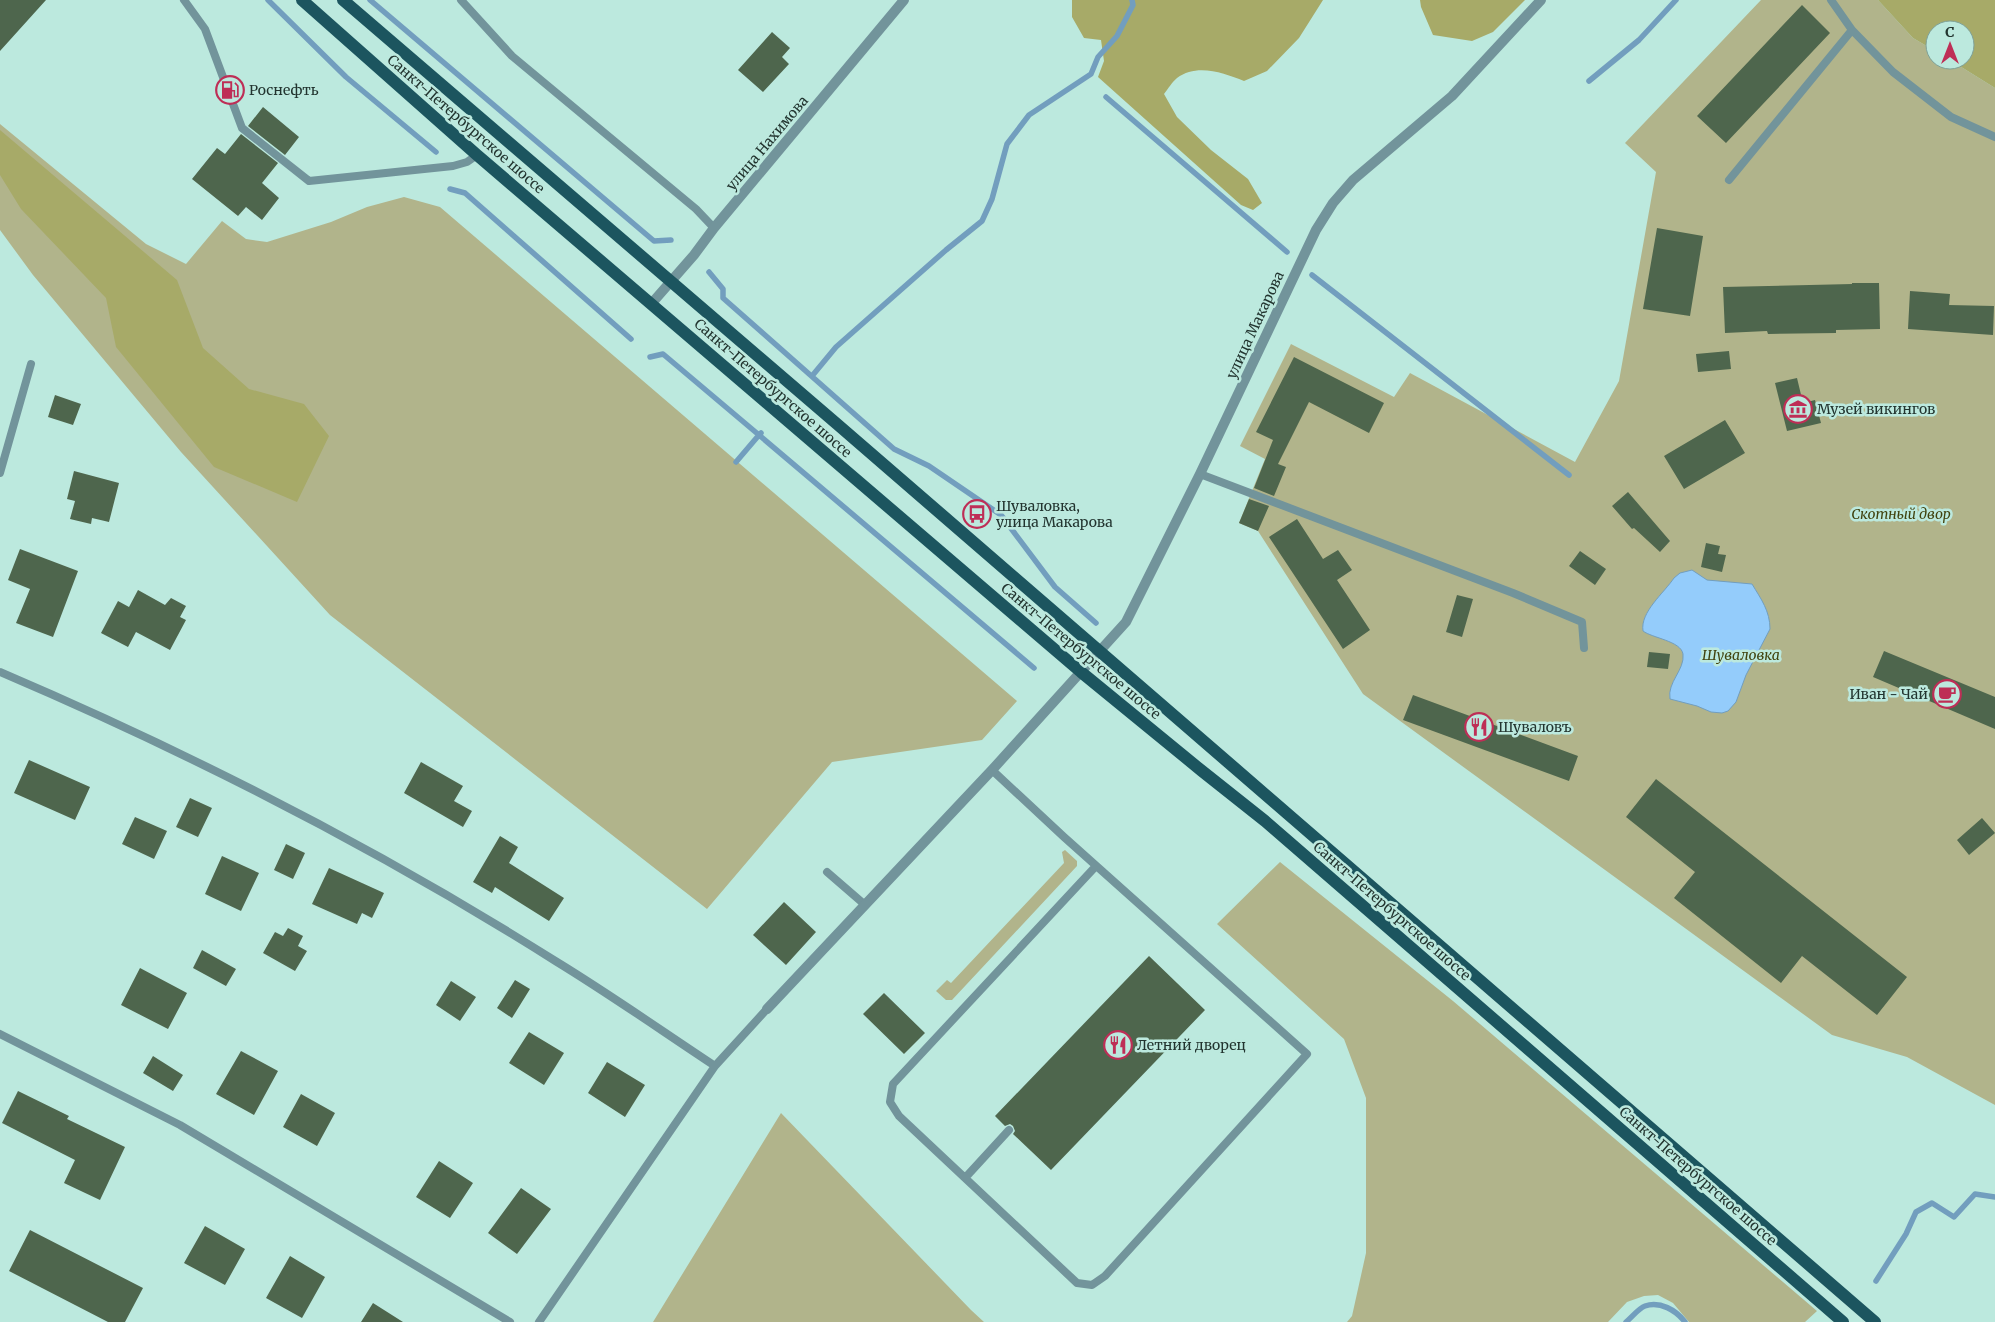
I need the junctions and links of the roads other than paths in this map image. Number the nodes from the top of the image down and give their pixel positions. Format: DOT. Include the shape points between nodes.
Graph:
graph roads {
  1 [pos="184,0"];
  2 [pos="302,0"];
  3 [pos="343,0"];
  4 [pos="462,0"];
  5 [pos="904,0"];
  6 [pos="1541,0"];
  7 [pos="1831,0"];
  8 [pos="1852,30"];
  9 [pos="1995,137"];
  10 [pos="477,155"];
  11 [pos="1729,180"];
  12 [pos="714,228"];
  13 [pos="671,281"];
  14 [pos="652,303"];
  15 [pos="31,364"];
  16 [pos="0,473"];
  17 [pos="1200,474"];
  18 [pos="1584,648"];
  19 [pos="1100,652"];
  20 [pos="0,672"];
  21 [pos="1081,672"];
  22 [pos="992,770"];
  23 [pos="1096,866"];
  24 [pos="827,872"];
  25 [pos="864,904"];
  26 [pos="767,1009"];
  27 [pos="0,1034"];
  28 [pos="715,1066"];
  29 [pos="1009,1130"];
  30 [pos="966,1178"];
  31 [pos="510,1322"];
  32 [pos="539,1322"];
  33 [pos="1843,1322"];
  34 [pos="1875,1322"];
  1 -- 10 [label="lane" via="205,29 242,128 309,181 453,166"];
  2 -- 10 [label="main road, Санкт-Петербургское шоссе"];
  3 -- 13 [label="main road, Санкт-Петербургское шоссе"];
  4 -- 12 [label="lane" via="512,56"];
  5 -- 12 [label="street, улица Нахимова"];
  6 -- 17 [label="street, улица Макарова" via="1452,96 1353,180 1333,203 1316,230"];
  7 -- 8 [label="lane"];
  8 -- 9 [label="lane" via="1893,72 1951,117"];
  8 -- 11 [label="lane"];
  10 -- 14 [label="main road, Санкт-Петербургское шоссе"];
  12 -- 13 [label="street, улица Нахимова"];
  13 -- 14 [label="street, улица Нахимова"];
  13 -- 19 [label="main road, Санкт-Петербургское шоссе"];
  14 -- 21 [label="main road, Санкт-Петербургское шоссе"];
  15 -- 16 [label="lane"];
  17 -- 18 [label="lane" via="1582,622"];
  17 -- 19 [label="street, улица Макарова" via="1126,622"];
  19 -- 21 [label="street, улица Макарова"];
  19 -- 34 [label="main road, Санкт-Петербургское шоссе"];
  20 -- 28 [label="lane" via="252,788 426,883 557,962"];
  21 -- 22 [label="street, улица Макарова"];
  21 -- 33 [label="main road, Санкт-Петербургское шоссе" via="1266,821"];
  22 -- 23 [label="lane"];
  22 -- 25 [label="street, улица Макарова"];
  23 -- 30 [label="lane" via="893,1084 890,1102 899,1116"];
  23 -- 30 [label="lane" via="1307,1054 1105,1276 1092,1284 1077,1283"];
  24 -- 25 [label="lane"];
  25 -- 26 [label="street, улица Макарова"];
  26 -- 28 [label="lane"];
  27 -- 31 [label="lane" via="180,1125"];
  28 -- 32 [label="lane"];
  29 -- 30 [label="lane"];
}
